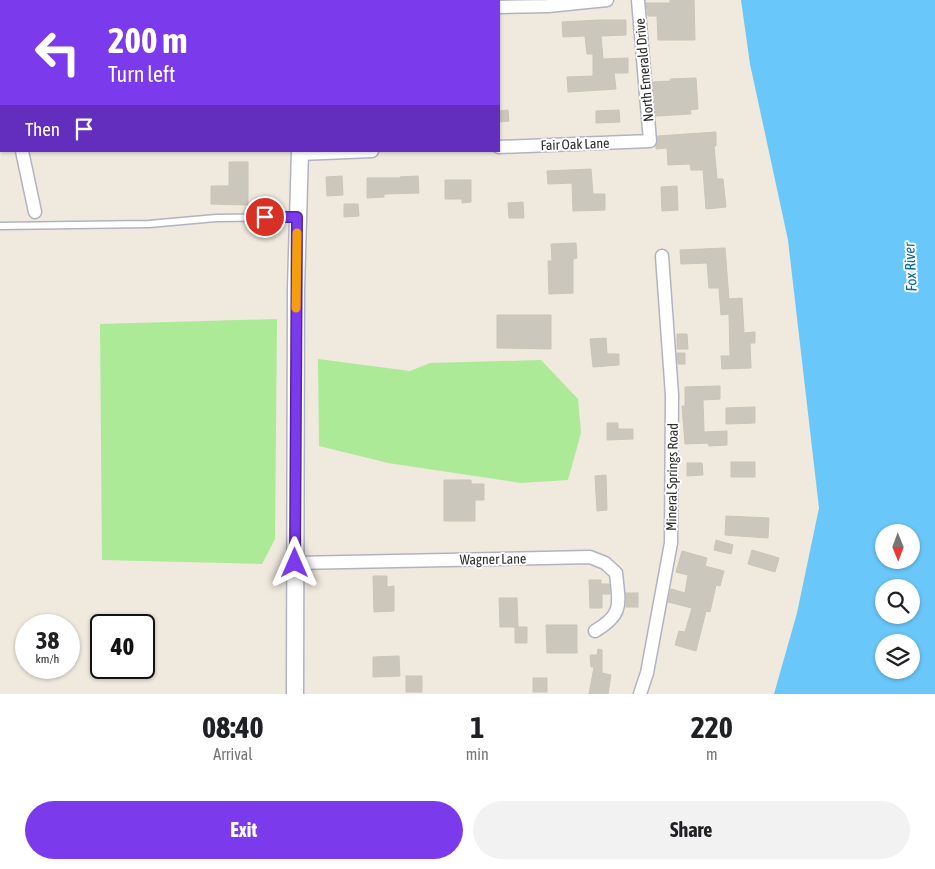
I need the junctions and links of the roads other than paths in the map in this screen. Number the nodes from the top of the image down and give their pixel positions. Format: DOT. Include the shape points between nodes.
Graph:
graph roads {
  1 [pos="607,0"];
  2 [pos="638,0"];
  3 [pos="500,7"];
  4 [pos="650,141"];
  5 [pos="500,146"];
  6 [pos="22,152"];
  7 [pos="336,152"];
  8 [pos="300,153"];
  9 [pos="35,212"];
  10 [pos="297,217"];
  11 [pos="0,226"];
  12 [pos="662,256"];
  13 [pos="295,563"];
  14 [pos="595,631"];
  15 [pos="295,694"];
  16 [pos="640,694"];
  1 -- 3 [label="street"];
  2 -- 4 [label="street, North Emerald Drive"];
  4 -- 5 [label="street, Fair Oak Lane"];
  6 -- 9 [label="street"];
  7 -- 8 [label="street"];
  8 -- 10 [label="street"];
  10 -- 11 [label="lane" via="216,218 149,224"];
  10 -- 13 [label="street"];
  12 -- 16 [label="street, Mineral Springs Road" via="672,396 671,543"];
  13 -- 14 [label="street, Wagner Lane" via="590,556 616,573 618,598 617,613"];
  13 -- 15 [label="street"];
}
